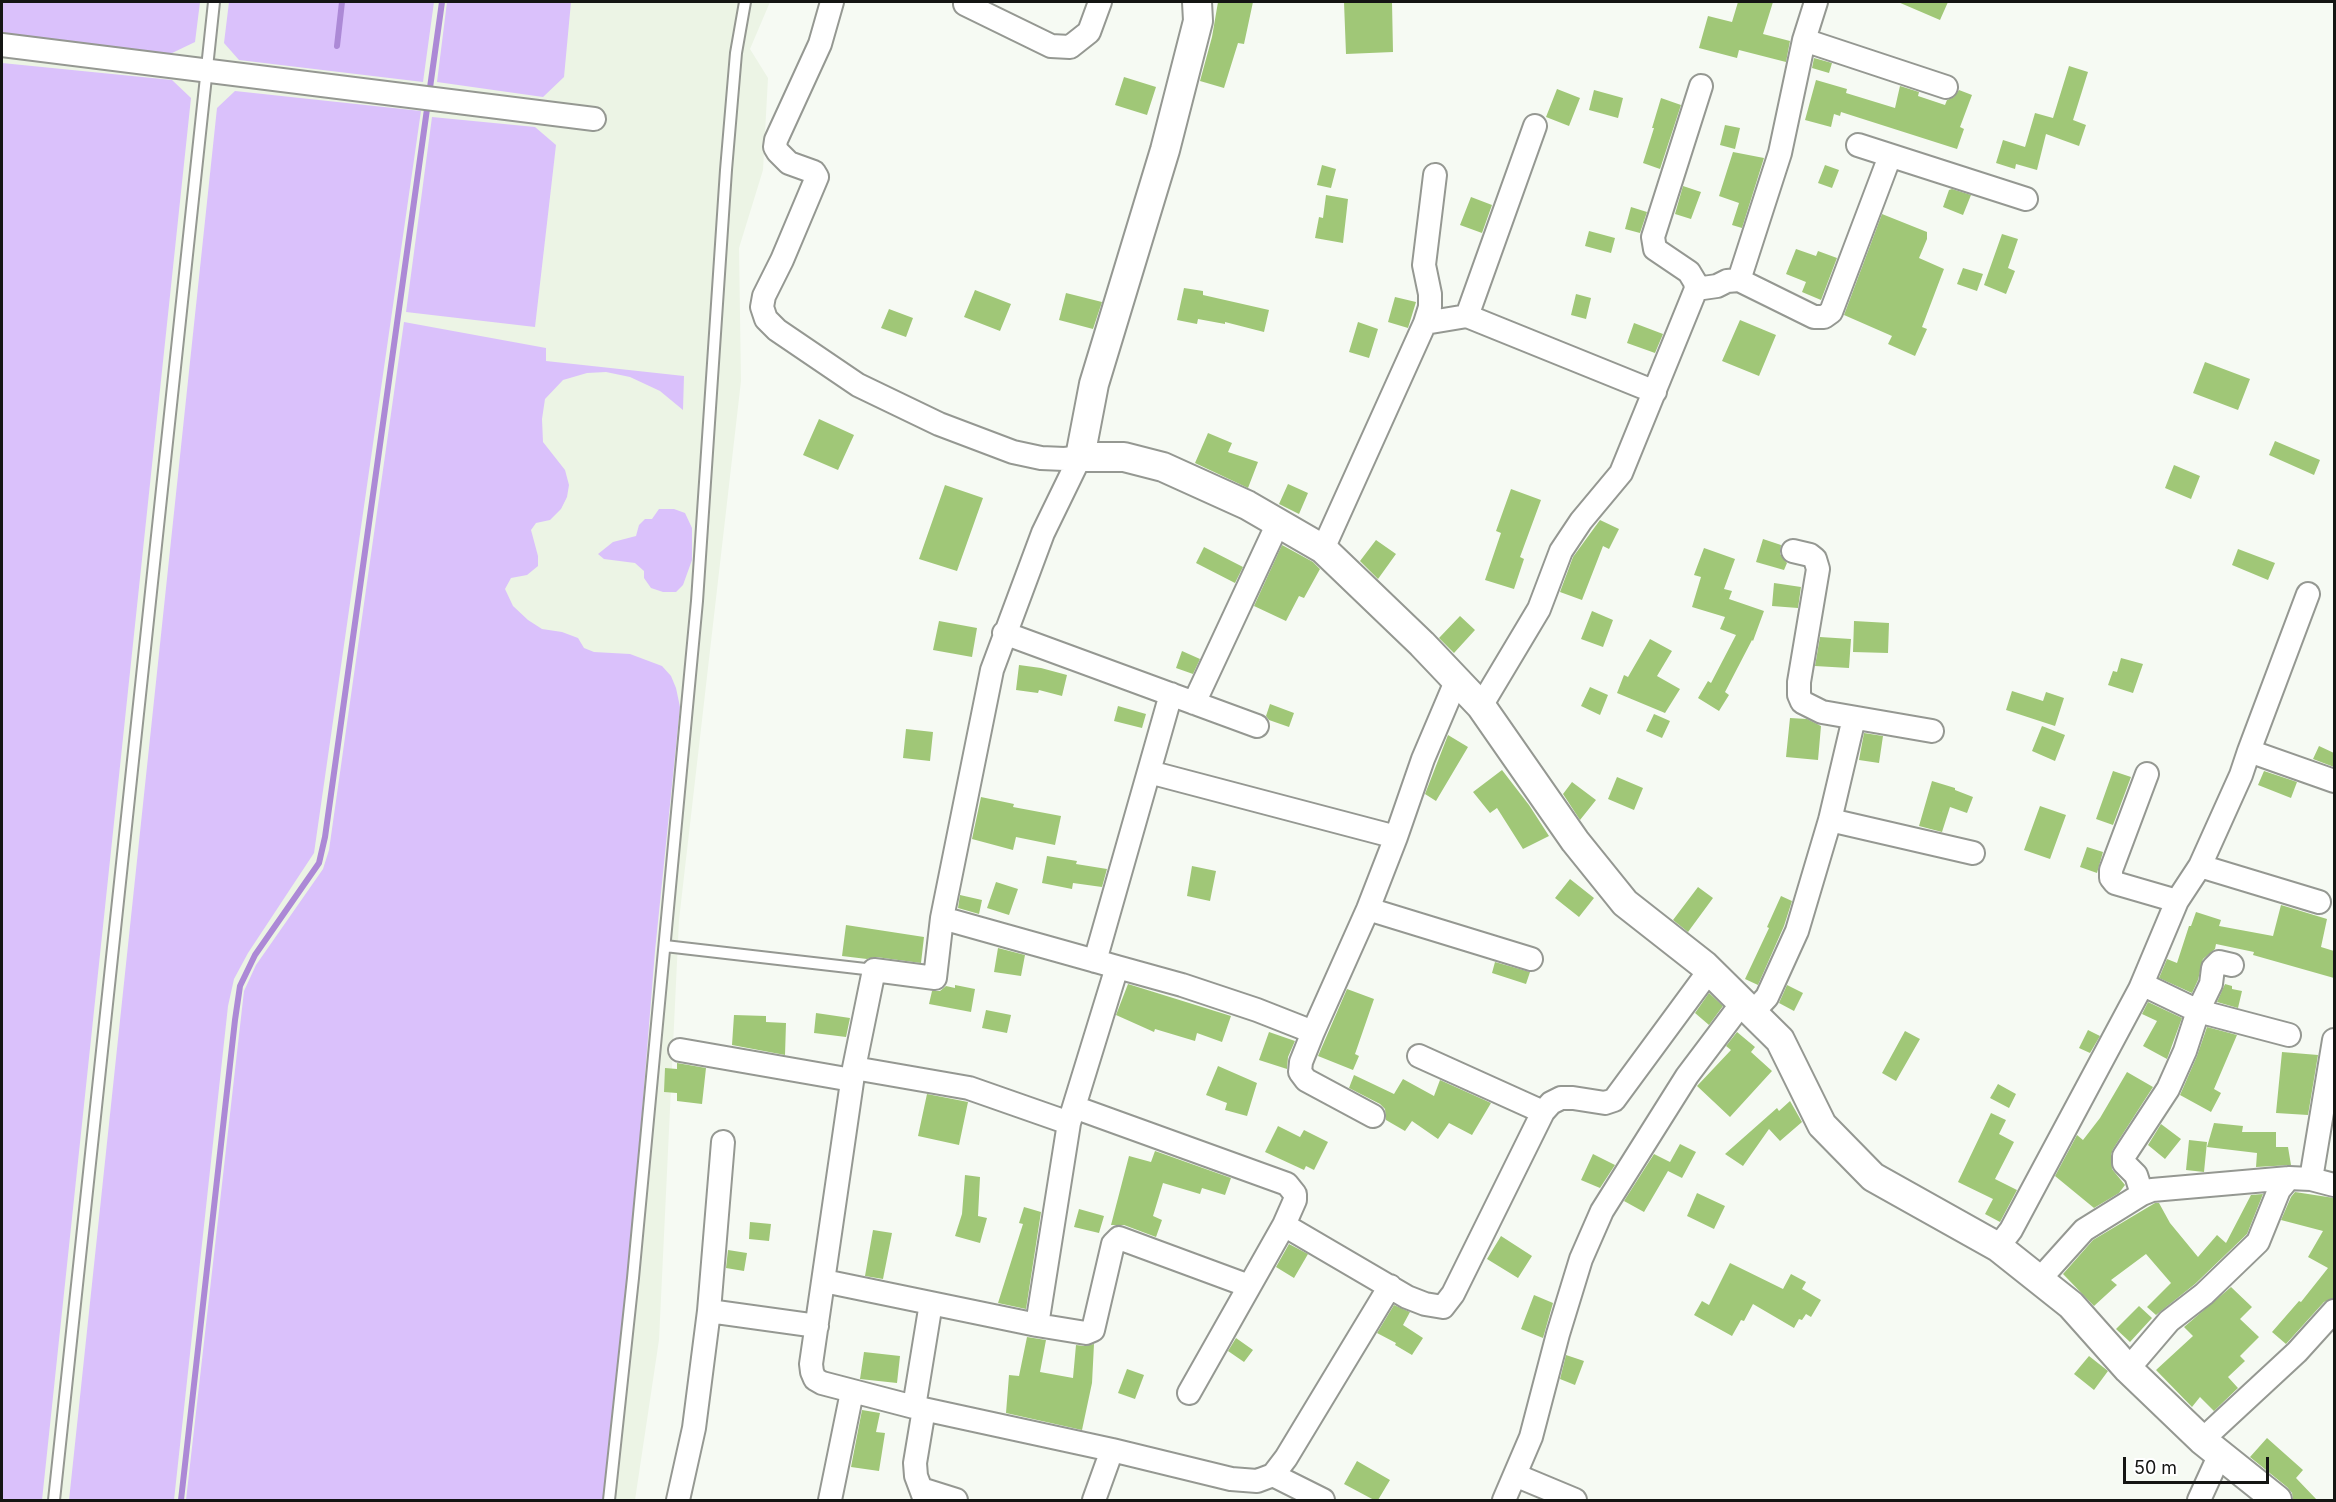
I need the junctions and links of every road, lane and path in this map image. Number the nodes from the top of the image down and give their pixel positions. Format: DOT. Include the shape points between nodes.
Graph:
graph roads {
  1 [pos="214,2"];
  2 [pos="745,2"];
  3 [pos="832,2"];
  4 [pos="1100,2"];
  5 [pos="1197,2"];
  6 [pos="1816,2"];
  7 [pos="965,4"];
  8 [pos="1804,40"];
  9 [pos="2,45"];
  10 [pos="207,72"];
  11 [pos="1701,86"];
  12 [pos="1946,87"];
  13 [pos="594,118"];
  14 [pos="1535,126"];
  15 [pos="1858,145"];
  16 [pos="1890,156"];
  17 [pos="1435,175"];
  18 [pos="2026,198"];
  19 [pos="1739,280"];
  20 [pos="1696,290"];
  21 [pos="1467,316"];
  22 [pos="1425,323"];
  23 [pos="1655,392"];
  24 [pos="1080,457"];
  25 [pos="1278,523"];
  26 [pos="1323,549"];
  27 [pos="1793,551"];
  28 [pos="2308,594"];
  29 [pos="1004,633"];
  30 [pos="1457,679"];
  31 [pos="1171,694"];
  32 [pos="1194,703"];
  33 [pos="1481,706"];
  34 [pos="1854,718"];
  35 [pos="1257,726"];
  36 [pos="1932,730"];
  37 [pos="2249,752"];
  38 [pos="1149,772"];
  39 [pos="2147,774"];
  40 [pos="2334,782"];
  41 [pos="1830,820"];
  42 [pos="1396,837"];
  43 [pos="1973,854"];
  44 [pos="2200,866"];
  45 [pos="2177,901"];
  46 [pos="2319,902"];
  47 [pos="1368,909"];
  48 [pos="942,918"];
  49 [pos="664,946"];
  50 [pos="1531,959"];
  51 [pos="1106,964"];
  52 [pos="2232,965"];
  53 [pos="874,970"];
  54 [pos="1709,971"];
  55 [pos="2140,989"];
  56 [pos="1747,1008"];
  57 [pos="2198,1011"];
  58 [pos="1313,1032"];
  59 [pos="2289,1035"];
  60 [pos="2334,1040"];
  61 [pos="680,1050"];
  62 [pos="1419,1056"];
  63 [pos="853,1074"];
  64 [pos="1543,1112"];
  65 [pos="1072,1115"];
  66 [pos="1373,1116"];
  67 [pos="723,1142"];
  68 [pos="2300,1178"];
  69 [pos="2334,1185"];
  70 [pos="2142,1194"];
  71 [pos="1284,1225"];
  72 [pos="1998,1247"];
  73 [pos="2039,1280"];
  74 [pos="824,1281"];
  75 [pos="1249,1286"];
  76 [pos="1390,1286"];
  77 [pos="931,1303"];
  78 [pos="709,1311"];
  79 [pos="2334,1311"];
  80 [pos="1037,1325"];
  81 [pos="817,1326"];
  82 [pos="2128,1369"];
  83 [pos="852,1392"];
  84 [pos="1189,1393"];
  85 [pos="919,1408"];
  86 [pos="2211,1447"];
  87 [pos="1112,1450"];
  88 [pos="1515,1475"];
  89 [pos="1264,1485"];
  90 [pos="923,1495"];
  91 [pos="54,1500"];
  92 [pos="609,1500"];
  93 [pos="678,1500"];
  94 [pos="830,1500"];
  95 [pos="956,1500"];
  96 [pos="1094,1500"];
  97 [pos="1323,1500"];
  98 [pos="1504,1500"];
  99 [pos="1575,1500"];
  100 [pos="2199,1500"];
  101 [pos="2277,1500"];
  1 -- 10 [label="lane"];
  2 -- 49 [label="lane" via="736,53 698,600"];
  3 -- 24 [label="street" via="820,44 776,140 775,147 789,163 803,166 817,177 764,296 766,319 858,385 939,424 1013,452 1041,458"];
  4 -- 7 [label="street" via="1089,32 1070,47 1051,46"];
  5 -- 24 [label="street" via="1198,21 1165,150 1094,384"];
  6 -- 8 [label="street"];
  8 -- 12 [label="street"];
  8 -- 19 [label="street" via="1780,153"];
  9 -- 10 [label="street"];
  10 -- 13 [label="street"];
  10 -- 91 [label="lane"];
  11 -- 20 [label="street" via="1653,237 1655,249 1689,272"];
  14 -- 21 [label="street"];
  15 -- 16 [label="street"];
  16 -- 18 [label="street"];
  16 -- 19 [label="street" via="1832,312 1814,317"];
  17 -- 22 [label="street" via="1424,265 1430,294"];
  19 -- 20 [label="street"];
  20 -- 23 [label="street"];
  21 -- 22 [label="street"];
  21 -- 23 [label="street"];
  22 -- 26 [label="street"];
  23 -- 33 [label="street" via="1621,473 1561,551 1539,609"];
  24 -- 25 [label="street" via="1124,457 1163,467"];
  24 -- 29 [label="street" via="1043,533"];
  25 -- 26 [label="street"];
  25 -- 32 [label="street"];
  26 -- 30 [label="street"];
  27 -- 34 [label="street" via="1810,555 1818,569 1799,695 1808,707"];
  28 -- 37 [label="street"];
  29 -- 31 [label="street"];
  29 -- 48 [label="street" via="992,670"];
  30 -- 33 [label="street"];
  30 -- 42 [label="street"];
  31 -- 32 [label="street"];
  31 -- 38 [label="street"];
  32 -- 35 [label="street"];
  33 -- 54 [label="street" via="1575,842 1626,903"];
  34 -- 36 [label="street"];
  34 -- 41 [label="street"];
  37 -- 40 [label="street"];
  37 -- 44 [label="street"];
  38 -- 42 [label="street"];
  38 -- 51 [label="street"];
  39 -- 45 [label="street" via="2111,878 2115,883"];
  41 -- 43 [label="street"];
  41 -- 56 [label="street" via="1797,931 1767,997"];
  42 -- 47 [label="street"];
  44 -- 45 [label="street"];
  44 -- 46 [label="street"];
  45 -- 55 [label="street"];
  47 -- 50 [label="street"];
  47 -- 58 [label="street"];
  48 -- 51 [label="street"];
  48 -- 53 [label="street" via="935,978"];
  49 -- 53 [label="lane"];
  49 -- 92 [label="lane"];
  51 -- 58 [label="street" via="1182,985"];
  51 -- 65 [label="street"];
  52 -- 57 [label="street" via="2219,963 2213,968 2211,984"];
  53 -- 63 [label="street"];
  54 -- 56 [label="street"];
  54 -- 64 [label="street" via="1614,1100 1605,1103 1561,1098"];
  55 -- 57 [label="street" via="2148,987"];
  55 -- 72 [label="street" via="2012,1230"];
  56 -- 72 [label="street" via="1780,1040 1822,1125 1872,1177"];
  56 -- 88 [label="street" via="1688,1076 1602,1211 1581,1259 1531,1437"];
  57 -- 59 [label="street"];
  57 -- 70 [label="street" via="2168,1089 2124,1156"];
  58 -- 66 [label="street" via="1300,1072 1306,1080"];
  60 -- 68 [label="street"];
  61 -- 63 [label="street"];
  62 -- 64 [label="street"];
  63 -- 65 [label="street" via="969,1088"];
  63 -- 74 [label="street"];
  64 -- 76 [label="street" via="1447,1304 1425,1304"];
  65 -- 71 [label="street" via="1287,1184 1295,1200"];
  65 -- 80 [label="street"];
  67 -- 78 [label="street"];
  68 -- 69 [label="street"];
  68 -- 70 [label="street"];
  68 -- 82 [label="street" via="2279,1190 2258,1242 2204,1294 2169,1321"];
  70 -- 73 [label="street" via="2084,1230"];
  71 -- 75 [label="street"];
  71 -- 76 [label="street"];
  72 -- 73 [label="street"];
  73 -- 82 [label="street" via="2071,1305"];
  74 -- 77 [label="street"];
  74 -- 81 [label="street"];
  75 -- 80 [label="street" via="1119,1238 1113,1244 1092,1332"];
  75 -- 84 [label="street"];
  76 -- 89 [label="street" via="1286,1458"];
  77 -- 80 [label="street"];
  77 -- 85 [label="street"];
  78 -- 81 [label="street"];
  78 -- 93 [label="street" via="694,1428"];
  79 -- 86 [label="street"];
  81 -- 83 [label="street" via="812,1372 822,1383"];
  82 -- 86 [label="street"];
  83 -- 85 [label="street"];
  83 -- 94 [label="street"];
  85 -- 87 [label="street"];
  85 -- 90 [label="street" via="915,1463"];
  86 -- 100 [label="street"];
  86 -- 101 [label="street"];
  87 -- 89 [label="street"];
  87 -- 96 [label="street"];
  88 -- 98 [label="street"];
  88 -- 99 [label="street"];
  89 -- 97 [label="street"];
  90 -- 95 [label="street"];
}
